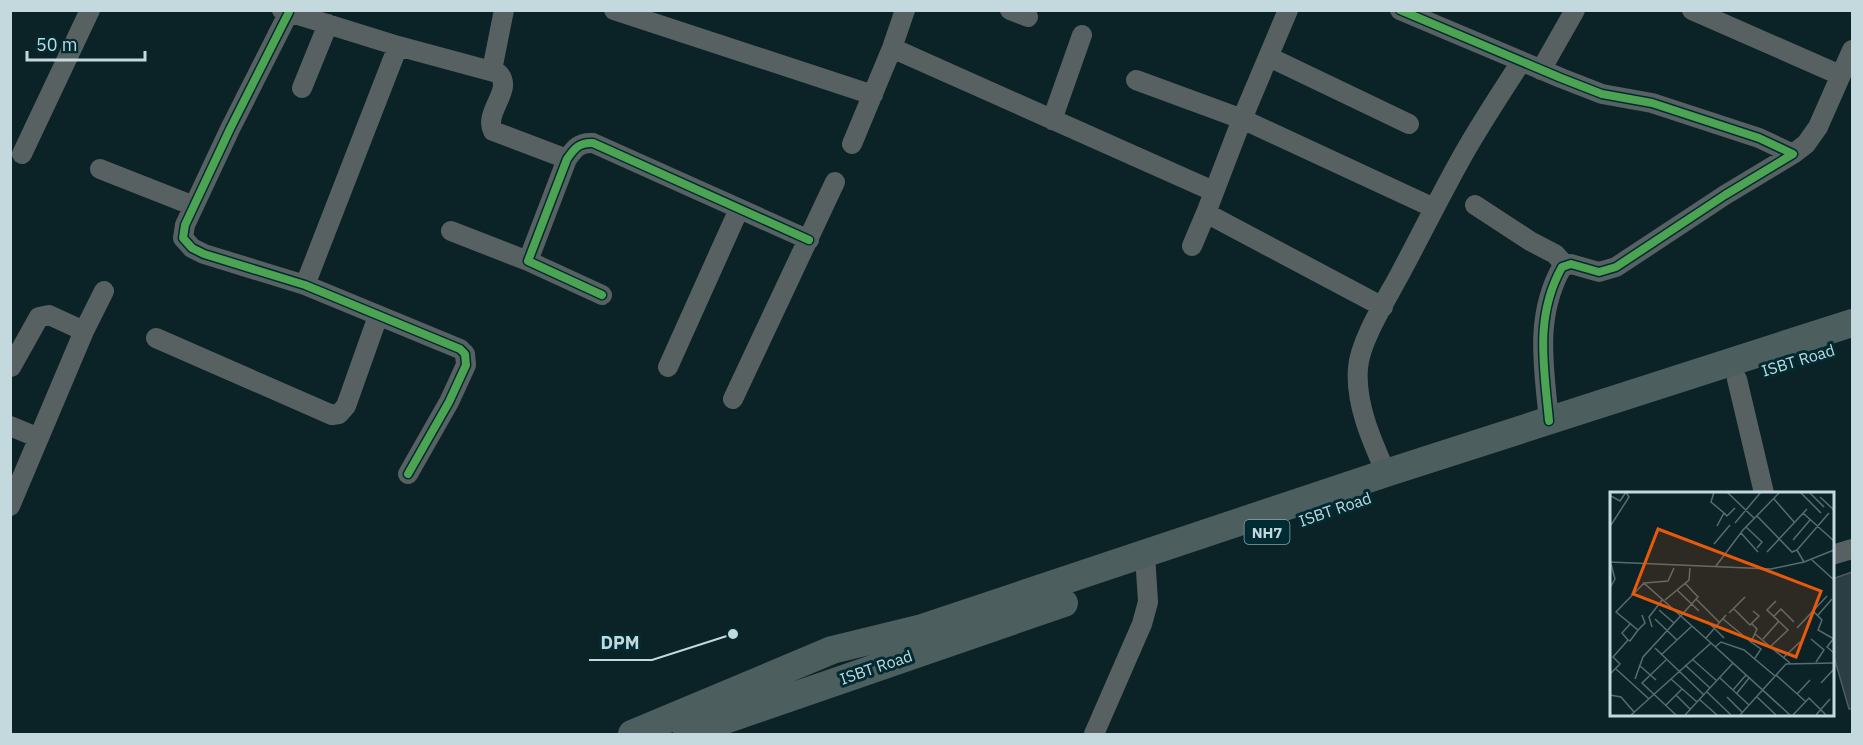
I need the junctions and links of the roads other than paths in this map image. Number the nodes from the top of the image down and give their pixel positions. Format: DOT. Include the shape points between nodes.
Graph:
graph roads {
  1 [pos="90,10"];
  2 [pos="504,10"];
  3 [pos="614,10"];
  4 [pos="905,10"];
  5 [pos="1288,10"];
  6 [pos="1401,10"];
  7 [pos="1575,10"];
  8 [pos="1692,10"];
  9 [pos="286,11"];
  10 [pos="328,24"];
  11 [pos="1082,35"];
  12 [pos="398,46"];
  13 [pos="892,48"];
  14 [pos="1852,50"];
  15 [pos="1269,57"];
  16 [pos="1521,62"];
  17 [pos="492,70"];
  18 [pos="1541,70"];
  19 [pos="1840,75"];
  20 [pos="1136,80"];
  21 [pos="302,88"];
  22 [pos="873,95"];
  23 [pos="1242,119"];
  24 [pos="1052,120"];
  25 [pos="1409,124"];
  26 [pos="852,144"];
  27 [pos="22,154"];
  28 [pos="1793,154"];
  29 [pos="567,159"];
  30 [pos="100,169"];
  31 [pos="835,182"];
  32 [pos="1213,190"];
  33 [pos="1475,204"];
  34 [pos="194,207"];
  35 [pos="1434,208"];
  36 [pos="739,209"];
  37 [pos="1206,213"];
  38 [pos="451,231"];
  39 [pos="809,240"];
  40 [pos="1192,246"];
  41 [pos="528,261"];
  42 [pos="1564,266"];
  43 [pos="305,285"];
  44 [pos="104,291"];
  45 [pos="602,295"];
  46 [pos="1383,307"];
  47 [pos="378,316"];
  48 [pos="1852,323"];
  49 [pos="84,331"];
  50 [pos="156,338"];
  51 [pos="1852,344"];
  52 [pos="668,367"];
  53 [pos="11,368"];
  54 [pos="1737,379"];
  55 [pos="733,399"];
  56 [pos="1549,421"];
  57 [pos="10,426"];
  58 [pos="39,438"];
  59 [pos="1481,451"];
  60 [pos="1386,473"];
  61 [pos="408,474"];
  62 [pos="1764,492"];
  63 [pos="10,506"];
  64 [pos="1852,549"];
  65 [pos="1833,555"];
  66 [pos="1146,564"];
  67 [pos="715,711"];
  68 [pos="632,735"];
  69 [pos="687,735"];
  70 [pos="1094,735"];
  1 -- 27 [label="street"];
  2 -- 17 [label="street"];
  3 -- 22 [label="street"];
  4 -- 13 [label="street"];
  5 -- 15 [label="street"];
  6 -- 16 [label="street"];
  7 -- 18 [label="street"];
  8 -- 19 [label="street"];
  9 -- 10 [label="street"];
  9 -- 34 [label="street"];
  10 -- 12 [label="street"];
  10 -- 21 [label="street"];
  11 -- 24 [label="street"];
  12 -- 17 [label="street"];
  12 -- 43 [label="street"];
  13 -- 22 [label="street"];
  13 -- 24 [label="street"];
  14 -- 19 [label="street"];
  15 -- 23 [label="street"];
  15 -- 25 [label="street"];
  16 -- 18 [label="street"];
  16 -- 35 [label="street"];
  17 -- 29 [label="street" via="503,82 490,120 493,131"];
  18 -- 28 [label="street" via="1602,94 1652,103 1759,138"];
  19 -- 28 [label="street" via="1814,133"];
  20 -- 23 [label="street"];
  22 -- 26 [label="street"];
  23 -- 32 [label="street"];
  23 -- 35 [label="street"];
  24 -- 32 [label="street"];
  28 -- 42 [label="street" via="1616,267 1599,272 1571,264"];
  29 -- 36 [label="street" via="580,144 592,143"];
  29 -- 41 [label="street"];
  30 -- 34 [label="street"];
  31 -- 39 [label="street"];
  32 -- 37 [label="street"];
  33 -- 42 [label="street" via="1555,254"];
  34 -- 43 [label="street" via="183,238 192,248"];
  35 -- 46 [label="street"];
  36 -- 39 [label="street"];
  36 -- 52 [label="street"];
  37 -- 40 [label="street"];
  37 -- 46 [label="street"];
  38 -- 41 [label="street"];
  39 -- 55 [label="street"];
  41 -- 45 [label="street"];
  42 -- 56 [label="street" via="1552,291 1543,326"];
  43 -- 47 [label="street"];
  44 -- 49 [label="street"];
  46 -- 60 [label="street" via="1362,354 1358,378 1368,430"];
  47 -- 50 [label="street" via="346,406 332,415"];
  47 -- 61 [label="street" via="460,349 467,359 449,402"];
  48 -- 56 [label="highway, NH7"];
  49 -- 53 [label="street" via="49,315 39,316"];
  49 -- 58 [label="street"];
  51 -- 54 [label="highway, ISBT Road / NH7"];
  54 -- 59 [label="highway, ISBT Road / NH7"];
  54 -- 62 [label="street"];
  56 -- 59 [label="highway, NH7"];
  57 -- 58 [label="street"];
  58 -- 63 [label="street"];
  59 -- 60 [label="highway, NH7"];
  59 -- 66 [label="highway, ISBT Road / NH7"];
  60 -- 66 [label="highway, NH7"];
  64 -- 65 [label="street"];
  66 -- 67 [label="highway, ISBT Road / NH7"];
  66 -- 70 [label="street" via="1148,602 1142,624"];
  67 -- 68 [label="highway, NH7"];
  67 -- 69 [label="highway, ISBT Road / NH7"];
}
